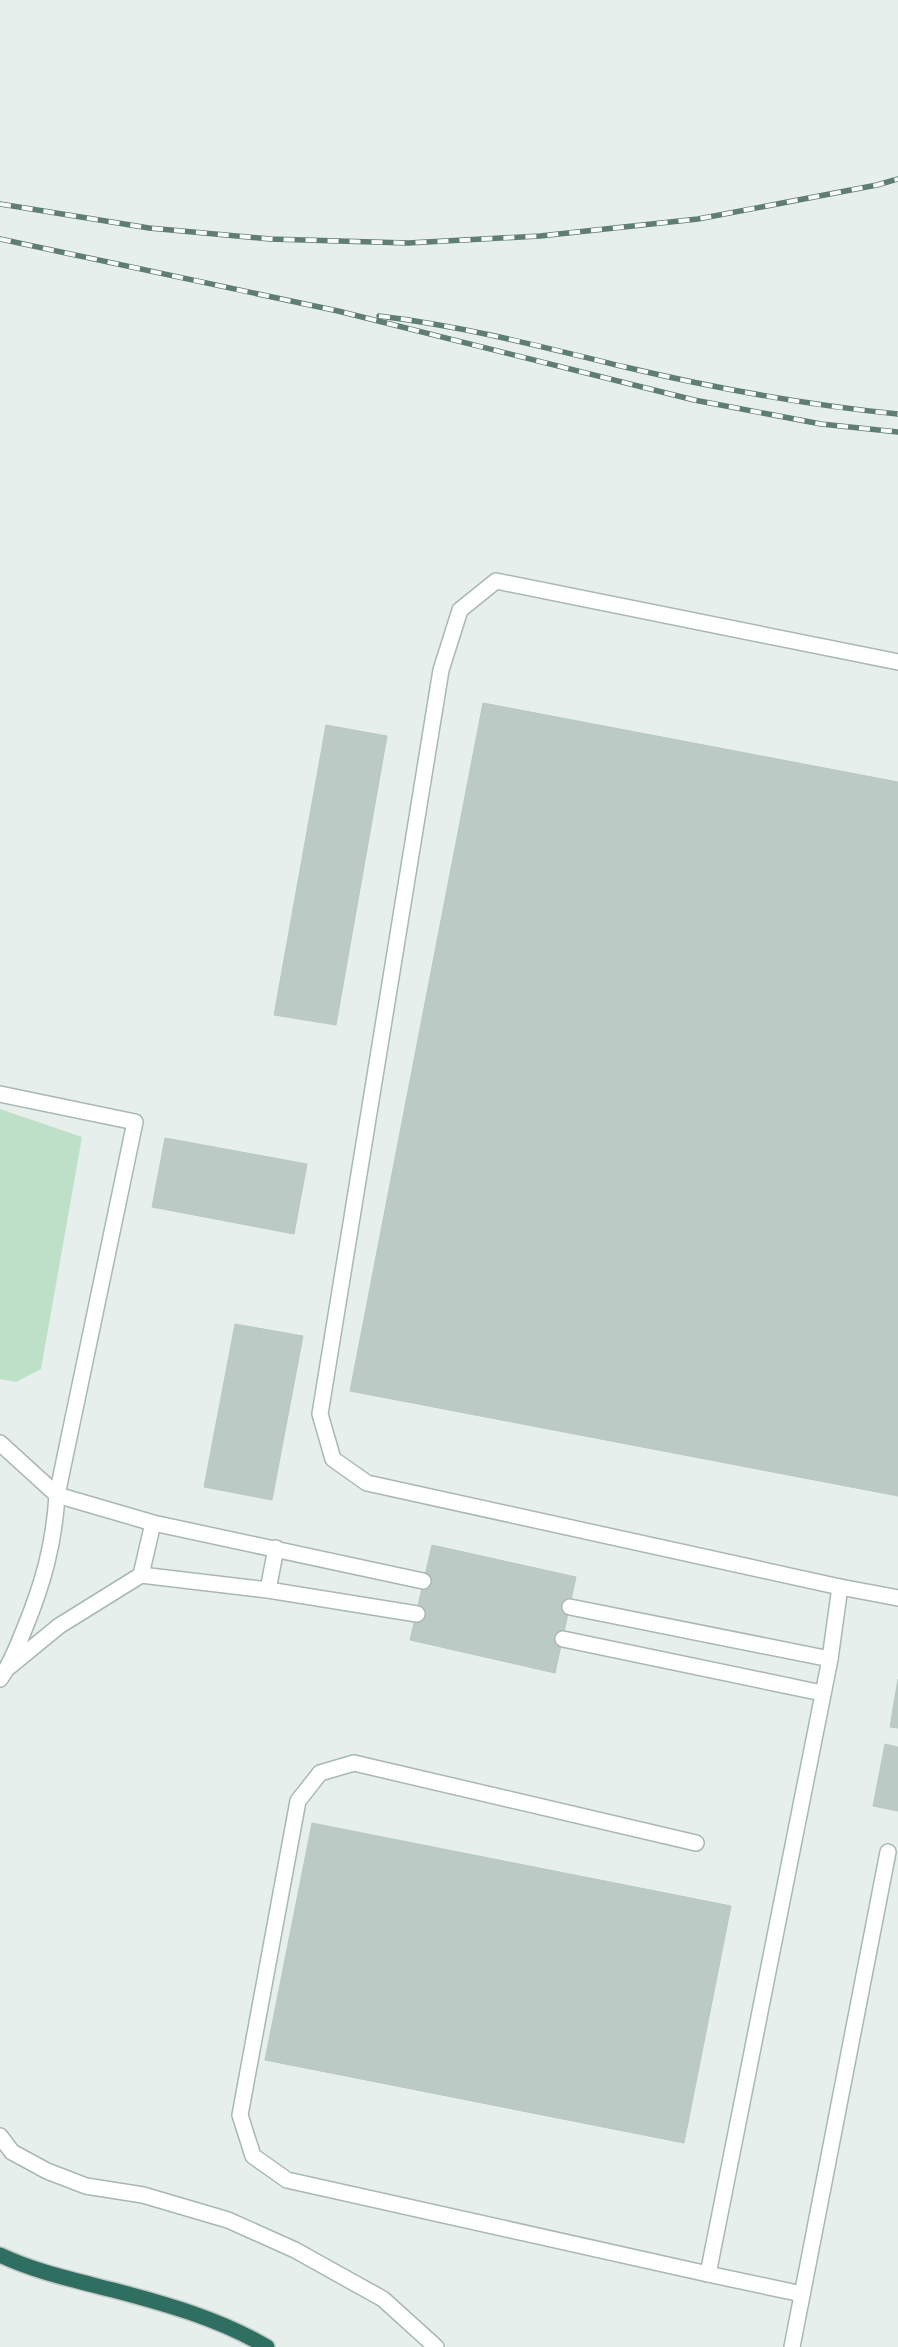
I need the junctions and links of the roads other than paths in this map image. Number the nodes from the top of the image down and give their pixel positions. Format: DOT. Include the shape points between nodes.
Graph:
graph roads {
  1 [pos="898,662"];
  2 [pos="0,1094"];
  3 [pos="0,1443"];
  4 [pos="57,1495"];
  5 [pos="153,1523"];
  6 [pos="276,1548"];
  7 [pos="141,1575"];
  8 [pos="423,1581"];
  9 [pos="840,1587"];
  10 [pos="268,1590"];
  11 [pos="898,1598"];
  12 [pos="570,1608"];
  13 [pos="417,1614"];
  14 [pos="562,1639"];
  15 [pos="830,1659"];
  16 [pos="4,1673"];
  17 [pos="822,1693"];
  18 [pos="696,1843"];
  19 [pos="888,1852"];
  20 [pos="0,2136"];
  21 [pos="0,2255"];
  22 [pos="708,2274"];
  23 [pos="802,2294"];
  24 [pos="267,2347"];
  25 [pos="436,2347"];
  26 [pos="792,2347"];
  1 -- 9 [label="lane" via="496,581 460,610 441,670 320,1414 333,1459 367,1482"];
  2 -- 4 [label="lane" via="135,1122"];
  3 -- 4 [label="lane"];
  4 -- 5 [label="lane"];
  4 -- 16 [label="lane" via="55,1530 48,1562 35,1604"];
  5 -- 6 [label="lane"];
  5 -- 7 [label="lane"];
  6 -- 8 [label="lane"];
  6 -- 10 [label="lane"];
  7 -- 10 [label="lane"];
  7 -- 16 [label="lane" via="59,1626"];
  9 -- 11 [label="lane"];
  9 -- 15 [label="lane"];
  10 -- 13 [label="lane"];
  12 -- 15 [label="lane"];
  14 -- 17 [label="lane"];
  15 -- 17 [label="lane"];
  17 -- 22 [label="lane"];
  18 -- 22 [label="lane" via="354,1763 320,1773 298,1801 240,2115 254,2156 287,2180"];
  19 -- 23 [label="lane"];
  20 -- 25 [label="lane" via="12,2152 86,2186 143,2195 228,2220 295,2250 382,2299"];
  21 -- 24 [label="highway" via="27,2268 197,2315"];
  22 -- 23 [label="lane"];
  23 -- 26 [label="lane"];
}
